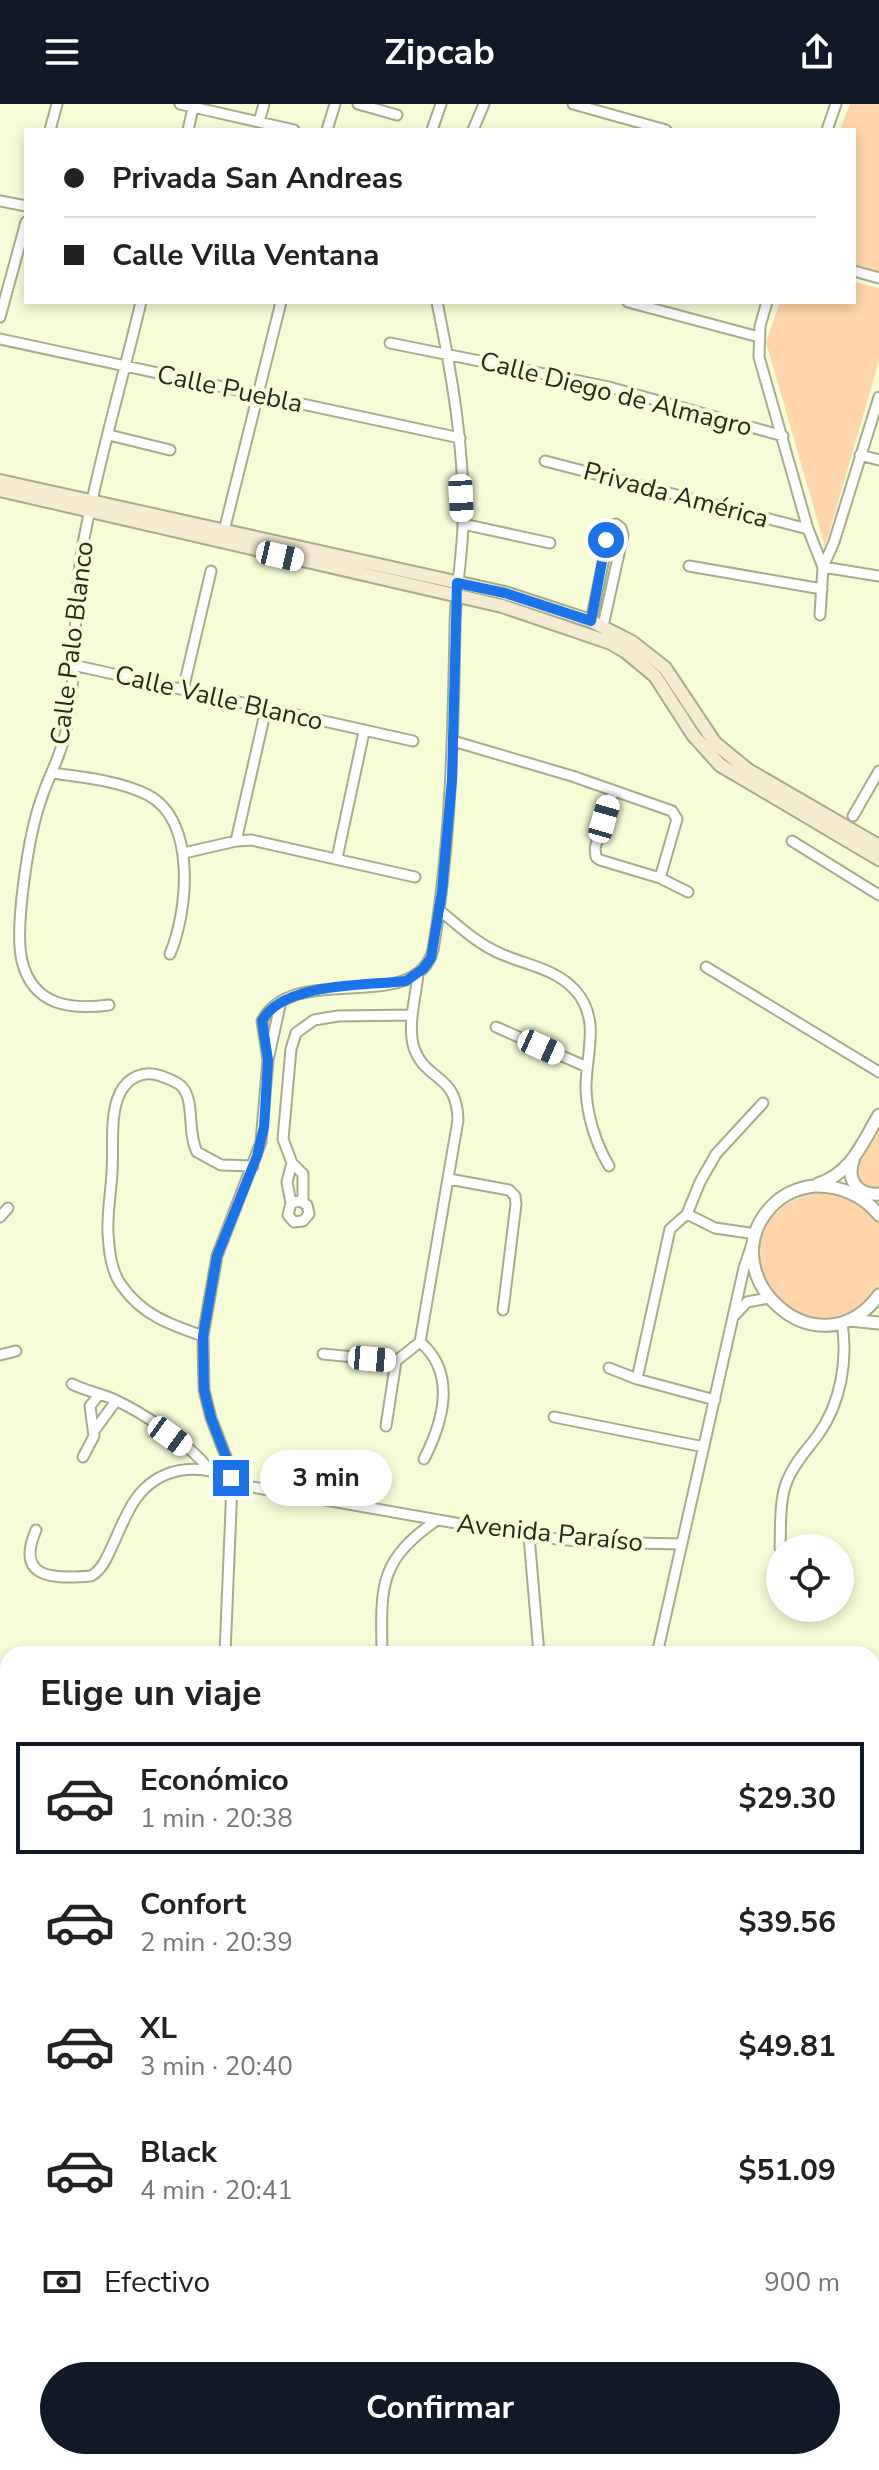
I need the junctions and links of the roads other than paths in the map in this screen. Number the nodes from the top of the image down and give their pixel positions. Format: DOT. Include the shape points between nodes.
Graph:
graph roads {
  1 [pos="57,104"];
  2 [pos="180,104"];
  3 [pos="264,104"];
  4 [pos="335,104"];
  5 [pos="358,104"];
  6 [pos="441,104"];
  7 [pos="484,104"];
  8 [pos="573,104"];
  9 [pos="836,104"];
  10 [pos="194,106"];
  11 [pos="397,115"];
  12 [pos="259,122"];
  13 [pos="51,128"];
  14 [pos="188,128"];
  15 [pos="285,128"];
  16 [pos="328,128"];
  17 [pos="433,128"];
  18 [pos="474,128"];
  19 [pos="659,128"];
  20 [pos="828,128"];
  21 [pos="0,201"];
  22 [pos="24,206"];
  23 [pos="24,229"];
  24 [pos="856,272"];
  25 [pos="879,278"];
  26 [pos="141,304"];
  27 [pos="281,304"];
  28 [pos="437,304"];
  29 [pos="635,304"];
  30 [pos="767,304"];
  31 [pos="0,317"];
  32 [pos="759,337"];
  33 [pos="0,339"];
  34 [pos="390,343"];
  35 [pos="448,353"];
  36 [pos="126,367"];
  37 [pos="258,396"];
  38 [pos="879,397"];
  39 [pos="109,435"];
  40 [pos="783,436"];
  41 [pos="460,438"];
  42 [pos="170,450"];
  43 [pos="860,455"];
  44 [pos="879,460"];
  45 [pos="545,461"];
  46 [pos="0,481"];
  47 [pos="0,490"];
  48 [pos="92,506"];
  49 [pos="463,524"];
  50 [pos="808,529"];
  51 [pos="222,536"];
  52 [pos="550,543"];
  53 [pos="689,566"];
  54 [pos="823,567"];
  55 [pos="211,571"];
  56 [pos="879,576"];
  57 [pos="456,589"];
  58 [pos="822,589"];
  59 [pos="820,615"];
  60 [pos="597,624"];
  61 [pos="73,665"];
  62 [pos="183,690"];
  63 [pos="266,709"];
  64 [pos="364,732"];
  65 [pos="413,741"];
  66 [pos="453,741"];
  67 [pos="879,771"];
  68 [pos="52,773"];
  69 [pos="613,790"];
  70 [pos="853,816"];
  71 [pos="236,841"];
  72 [pos="792,841"];
  73 [pos="879,846"];
  74 [pos="184,853"];
  75 [pos="337,858"];
  76 [pos="879,859"];
  77 [pos="415,877"];
  78 [pos="660,878"];
  79 [pos="688,892"];
  80 [pos="879,895"];
  81 [pos="439,910"];
  82 [pos="170,954"];
  83 [pos="706,967"];
  84 [pos="418,974"];
  85 [pos="109,1005"];
  86 [pos="412,1015"];
  87 [pos="496,1027"];
  88 [pos="587,1067"];
  89 [pos="879,1072"];
  90 [pos="763,1103"];
  91 [pos="879,1115"];
  92 [pos="853,1160"];
  93 [pos="292,1163"];
  94 [pos="253,1166"];
  95 [pos="609,1166"];
  96 [pos="449,1179"];
  97 [pos="810,1187"];
  98 [pos="879,1194"];
  99 [pos="303,1202"];
  100 [pos="291,1203"];
  101 [pos="8,1208"];
  102 [pos="687,1214"];
  103 [pos="879,1215"];
  104 [pos="0,1217"];
  105 [pos="755,1237"];
  106 [pos="879,1295"];
  107 [pos="769,1298"];
  108 [pos="503,1310"];
  109 [pos="733,1317"];
  110 [pos="845,1321"];
  111 [pos="879,1323"];
  112 [pos="203,1336"];
  113 [pos="420,1342"];
  114 [pos="16,1351"];
  115 [pos="323,1354"];
  116 [pos="0,1355"];
  117 [pos="396,1361"];
  118 [pos="609,1368"];
  119 [pos="637,1379"];
  120 [pos="72,1384"];
  121 [pos="98,1396"];
  122 [pos="715,1400"];
  123 [pos="116,1401"];
  124 [pos="554,1417"];
  125 [pos="386,1426"];
  126 [pos="94,1431"];
  127 [pos="704,1447"];
  128 [pos="83,1457"];
  129 [pos="424,1459"];
  130 [pos="209,1469"];
  131 [pos="232,1481"];
  132 [pos="246,1486"];
  133 [pos="437,1520"];
  134 [pos="36,1530"];
  135 [pos="781,1534"];
  136 [pos="529,1536"];
  137 [pos="682,1544"];
  138 [pos="225,1646"];
  139 [pos="382,1646"];
  140 [pos="538,1646"];
  141 [pos="659,1646"];
  1 -- 13 [label="street"];
  2 -- 10 [label="street"];
  3 -- 12 [label="street"];
  4 -- 16 [label="street"];
  5 -- 11 [label="street"];
  6 -- 17 [label="street"];
  7 -- 18 [label="street"];
  8 -- 19 [label="street"];
  9 -- 20 [label="street"];
  10 -- 12 [label="street"];
  10 -- 14 [label="street"];
  12 -- 15 [label="street"];
  21 -- 22 [label="street"];
  23 -- 31 [label="street"];
  24 -- 25 [label="street"];
  26 -- 36 [label="street, Calle Palo Blanco"];
  27 -- 37 [label="street"];
  28 -- 35 [label="street"];
  29 -- 32 [label="street"];
  30 -- 32 [label="street"];
  32 -- 40 [label="street" via="763,375"];
  33 -- 36 [label="street, Calle Puebla"];
  34 -- 35 [label="street, Calle Diego de Almagro"];
  35 -- 40 [label="street, Calle Diego de Almagro" via="609,387"];
  35 -- 41 [label="street"];
  36 -- 37 [label="street, Calle Puebla"];
  36 -- 39 [label="street, Calle Palo Blanco"];
  37 -- 41 [label="street, Calle Puebla"];
  37 -- 51 [label="street"];
  38 -- 43 [label="street"];
  39 -- 42 [label="street"];
  39 -- 48 [label="street, Calle Palo Blanco"];
  40 -- 50 [label="street"];
  41 -- 49 [label="street"];
  43 -- 44 [label="street"];
  43 -- 54 [label="street"];
  45 -- 50 [label="street, Privada América"];
  46 -- 48 [label="main road"];
  47 -- 48 [label="main road"];
  48 -- 51 [label="main road"];
  48 -- 61 [label="street, Calle Palo Blanco" via="79,570"];
  49 -- 52 [label="street"];
  49 -- 57 [label="street"];
  50 -- 54 [label="street"];
  51 -- 57 [label="main road"];
  53 -- 58 [label="street"];
  54 -- 56 [label="street"];
  54 -- 58 [label="street"];
  55 -- 62 [label="street"];
  57 -- 60 [label="main road" via="505,593"];
  57 -- 66 [label="street"];
  57 -- 76 [label="main road" via="626,652 655,676 693,735 720,765"];
  58 -- 59 [label="street"];
  60 -- 60 [label="street" via="623,535 616,524 605,532"];
  60 -- 73 [label="main road" via="665,668 728,755"];
  61 -- 62 [label="street, Calle Valle Blanco"];
  61 -- 68 [label="street, Calle Palo Blanco" via="66,732"];
  62 -- 63 [label="street, Calle Valle Blanco"];
  63 -- 64 [label="street, Calle Valle Blanco"];
  63 -- 71 [label="street"];
  64 -- 65 [label="street, Calle Valle Blanco"];
  64 -- 75 [label="street"];
  66 -- 69 [label="street"];
  66 -- 81 [label="street"];
  67 -- 70 [label="street"];
  68 -- 74 [label="street" via="147,795 162,806"];
  68 -- 85 [label="street, Calle Palo Blanco" via="29,842 21,959 35,986 56,1004"];
  69 -- 78 [label="street" via="677,816"];
  69 -- 78 [label="street" via="596,857"];
  71 -- 74 [label="street"];
  71 -- 75 [label="street"];
  72 -- 80 [label="street"];
  74 -- 82 [label="street" via="184,899"];
  75 -- 77 [label="street"];
  78 -- 79 [label="street"];
  81 -- 84 [label="street" via="431,958"];
  81 -- 88 [label="street" via="479,942 570,984 588,1008"];
  83 -- 89 [label="street"];
  84 -- 86 [label="street"];
  84 -- 94 [label="street" via="406,981 300,993 281,1001 268,1060 264,1127"];
  86 -- 93 [label="street" via="338,1016 314,1020 296,1033 283,1139"];
  86 -- 96 [label="street" via="415,1051 450,1086 456,1105"];
  87 -- 88 [label="street"];
  88 -- 95 [label="street" via="589,1111"];
  90 -- 102 [label="street" via="716,1154"];
  91 -- 92 [label="street"];
  92 -- 97 [label="street" via="839,1174"];
  92 -- 98 [label="street" via="854,1185 868,1195"];
  93 -- 99 [label="street" via="303,1174"];
  93 -- 100 [label="street" via="287,1182"];
  94 -- 112 [label="street" via="217,1256"];
  94 -- 112 [label="street" via="221,1165 197,1152 187,1096 175,1082 144,1073 123,1088 115,1117 108,1230 116,1275 142,1309"];
  96 -- 108 [label="street" via="509,1190 515,1196"];
  96 -- 113 [label="street"];
  97 -- 103 [label="street" via="845,1190"];
  97 -- 105 [label="street" via="775,1203"];
  99 -- 100 [label="street"];
  99 -- 100 [label="street" via="309,1214 299,1222 288,1215"];
  101 -- 104 [label="street"];
  102 -- 105 [label="street" via="715,1228"];
  102 -- 119 [label="street" via="670,1229"];
  105 -- 107 [label="street" via="755,1267"];
  105 -- 109 [label="street, Avenida Paraíso"];
  106 -- 110 [label="street"];
  107 -- 109 [label="street" via="747,1302"];
  107 -- 110 [label="street" via="801,1322"];
  109 -- 122 [label="street, Avenida Paraíso"];
  110 -- 111 [label="street"];
  110 -- 135 [label="street" via="836,1397 820,1433 787,1481"];
  112 -- 131 [label="street" via="204,1390"];
  113 -- 117 [label="street"];
  113 -- 129 [label="street" via="436,1360 443,1391 438,1431"];
  114 -- 116 [label="street"];
  115 -- 117 [label="street"];
  117 -- 125 [label="street"];
  118 -- 119 [label="street"];
  119 -- 122 [label="street"];
  120 -- 121 [label="street"];
  121 -- 123 [label="street"];
  121 -- 126 [label="street" via="90,1406"];
  122 -- 127 [label="street, Avenida Paraíso"];
  123 -- 126 [label="street"];
  123 -- 130 [label="street" via="142,1414"];
  124 -- 127 [label="street"];
  126 -- 128 [label="street"];
  127 -- 137 [label="street, Avenida Paraíso"];
  130 -- 131 [label="street"];
  130 -- 134 [label="street" via="186,1467 146,1488 91,1576 37,1571 28,1557"];
  131 -- 138 [label="street"];
  132 -- 133 [label="street"];
  133 -- 136 [label="street, Avenida Paraíso"];
  133 -- 139 [label="street, Avenida Paraíso" via="394,1557 384,1592"];
  136 -- 137 [label="street, Avenida Paraíso"];
  136 -- 140 [label="street"];
  137 -- 141 [label="street"];
}
